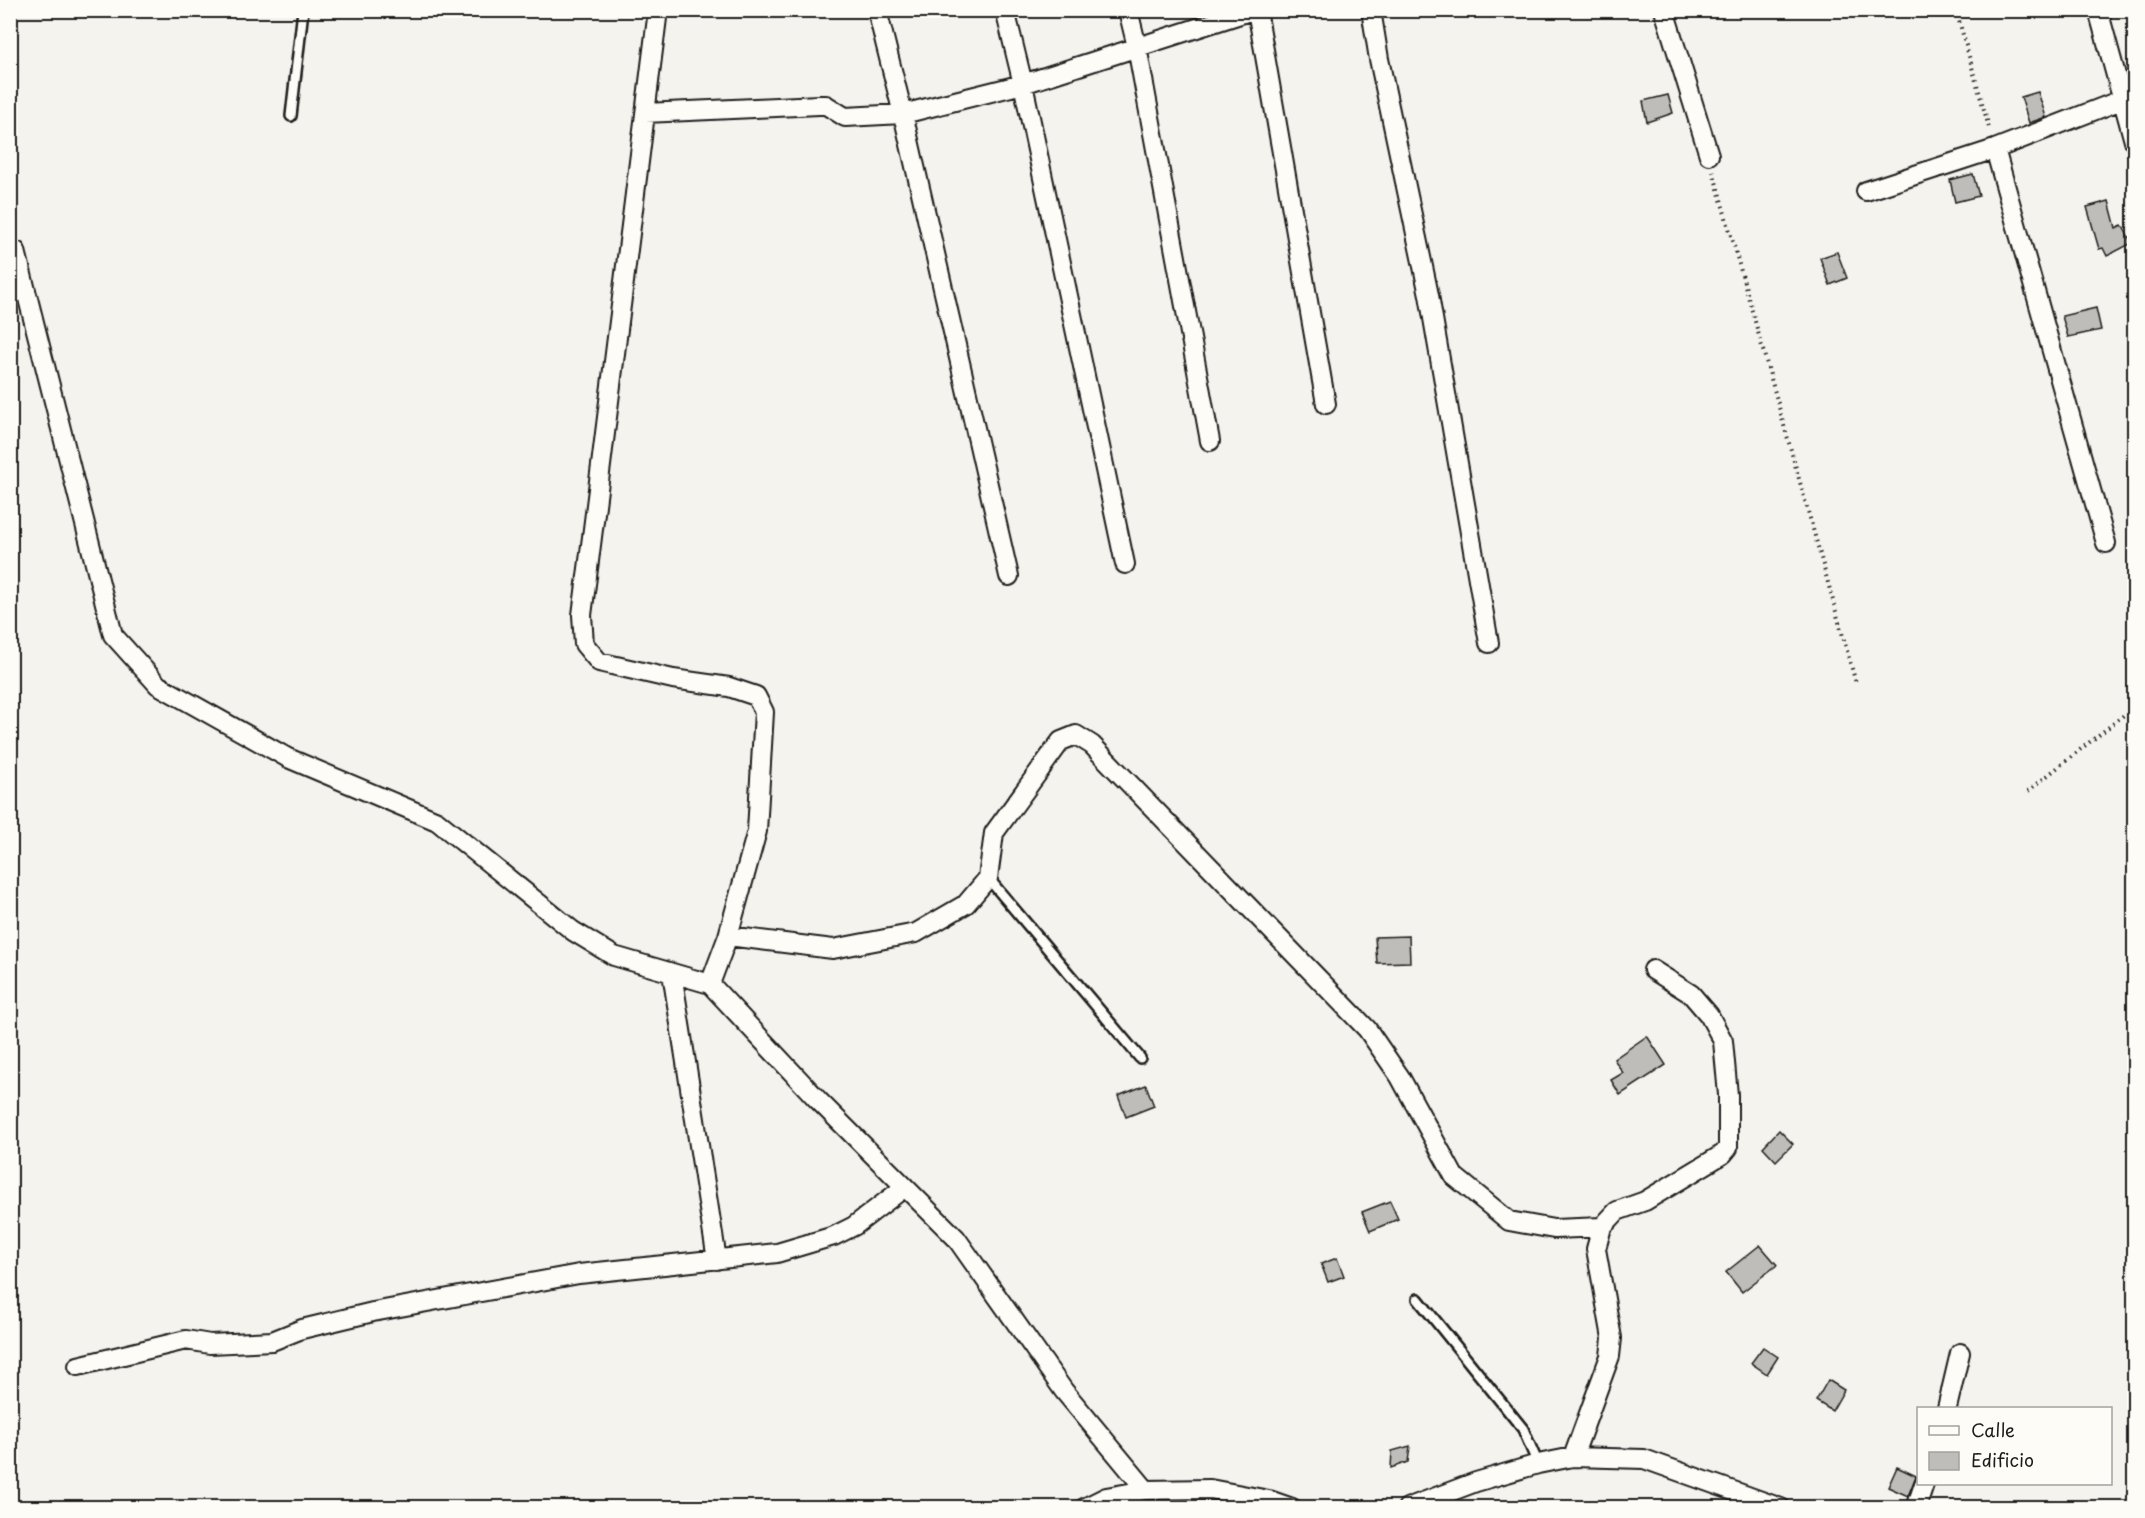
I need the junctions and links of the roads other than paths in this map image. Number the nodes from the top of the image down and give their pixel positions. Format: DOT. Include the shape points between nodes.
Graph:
graph roads {
  1 [pos="303,10"];
  2 [pos="658,10"];
  3 [pos="877,10"];
  4 [pos="1005,10"];
  5 [pos="1128,10"];
  6 [pos="1371,10"];
  7 [pos="1664,10"];
  8 [pos="2098,10"];
  9 [pos="1251,11"];
  10 [pos="1137,47"];
  11 [pos="1023,84"];
  12 [pos="2129,99"];
  13 [pos="645,113"];
  14 [pos="903,114"];
  15 [pos="291,116"];
  16 [pos="2134,141"];
  17 [pos="1995,149"];
  18 [pos="1709,155"];
  19 [pos="1866,191"];
  20 [pos="16,251"];
  21 [pos="1326,404"];
  22 [pos="1210,441"];
  23 [pos="2106,543"];
  24 [pos="1125,564"];
  25 [pos="1010,576"];
  26 [pos="1489,643"];
  27 [pos="988,878"];
  28 [pos="728,936"];
  29 [pos="1653,970"];
  30 [pos="672,973"];
  31 [pos="710,984"];
  32 [pos="1140,1058"];
  33 [pos="905,1187"];
  34 [pos="1602,1227"];
  35 [pos="717,1260"];
  36 [pos="1418,1299"];
  37 [pos="1960,1353"];
  38 [pos="78,1366"];
  39 [pos="1947,1407"];
  40 [pos="1573,1456"];
  41 [pos="1538,1464"];
  42 [pos="1924,1485"];
  43 [pos="1146,1490"];
  44 [pos="1431,1503"];
  45 [pos="1084,1508"];
  46 [pos="1292,1508"];
  47 [pos="1407,1508"];
  48 [pos="1781,1508"];
  49 [pos="1916,1508"];
  1 -- 15 [label="lane"];
  2 -- 13 [label="street"];
  3 -- 14 [label="street"];
  4 -- 11 [label="street"];
  5 -- 10 [label="street"];
  6 -- 26 [label="street" via="1429,295"];
  7 -- 18 [label="street"];
  8 -- 12 [label="street"];
  9 -- 10 [label="street"];
  9 -- 21 [label="street"];
  10 -- 11 [label="street"];
  10 -- 22 [label="street"];
  11 -- 14 [label="street"];
  11 -- 24 [label="street"];
  12 -- 16 [label="street"];
  12 -- 17 [label="street"];
  13 -- 14 [label="street" via="826,105 845,117"];
  13 -- 28 [label="street" via="582,615 584,644 599,662 729,687 756,696 764,711 757,831"];
  14 -- 25 [label="street"];
  17 -- 19 [label="street"];
  17 -- 23 [label="street"];
  20 -- 30 [label="street" via="113,635 158,685 288,758 437,821 573,931 614,956"];
  27 -- 28 [label="street" via="966,904 916,933 833,950"];
  27 -- 32 [label="lane"];
  27 -- 34 [label="street" via="994,833 1061,741 1076,735 1092,745 1367,1029 1400,1077 1454,1176 1509,1221 1554,1229"];
  28 -- 31 [label="street"];
  29 -- 34 [label="street" via="1691,994 1709,1015 1723,1041 1728,1148 1645,1201 1617,1211"];
  30 -- 31 [label="street"];
  30 -- 35 [label="street"];
  31 -- 33 [label="street"];
  33 -- 35 [label="street" via="834,1236 777,1253"];
  33 -- 43 [label="street" via="956,1238 1064,1391"];
  34 -- 40 [label="street" via="1596,1249 1612,1338 1610,1356"];
  35 -- 38 [label="street" via="579,1274 373,1312 302,1329 272,1341 210,1344 186,1340"];
  36 -- 41 [label="lane" via="1523,1430"];
  37 -- 39 [label="street"];
  40 -- 41 [label="street"];
  40 -- 48 [label="street" via="1644,1459"];
  41 -- 44 [label="street" via="1476,1482"];
  42 -- 49 [label="street"];
  43 -- 45 [label="street" via="1106,1497"];
  43 -- 46 [label="street" via="1210,1489"];
  44 -- 47 [label="street"];
}
